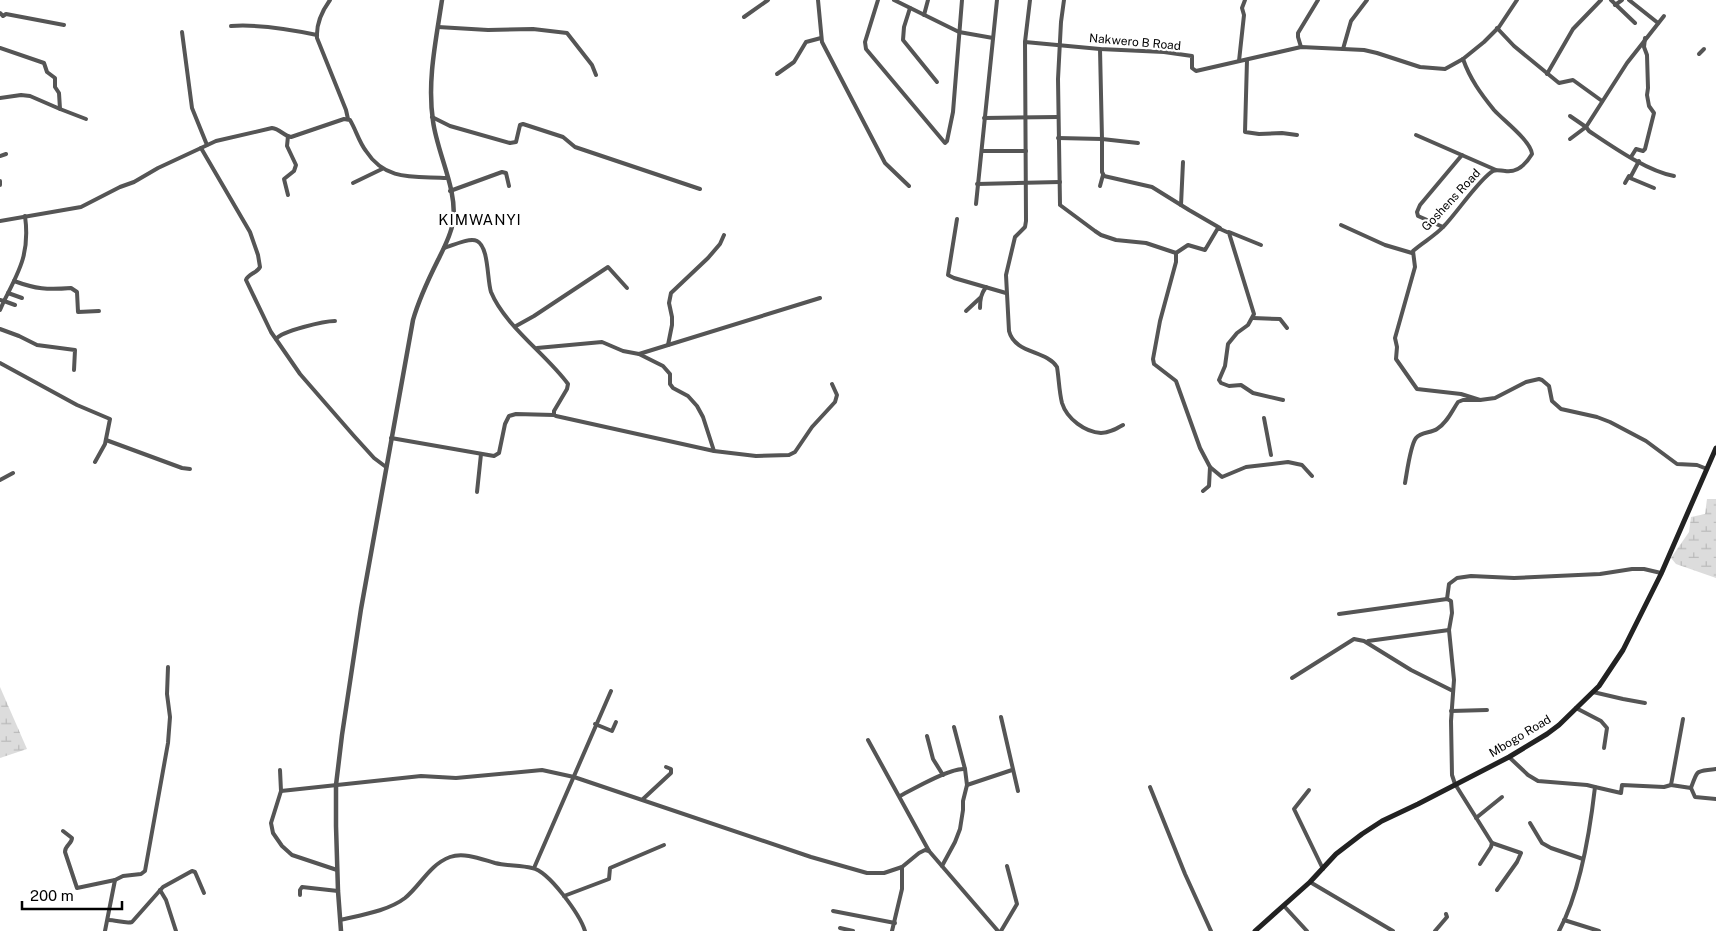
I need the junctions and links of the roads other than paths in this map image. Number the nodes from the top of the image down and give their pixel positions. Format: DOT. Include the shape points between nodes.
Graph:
graph roads {
  1 [pos="330,0"];
  2 [pos="442,0"];
  3 [pos="768,0"];
  4 [pos="818,0"];
  5 [pos="878,0"];
  6 [pos="894,0"];
  7 [pos="928,0"];
  8 [pos="962,0"];
  9 [pos="997,0"];
  10 [pos="1030,0"];
  11 [pos="1064,0"];
  12 [pos="1245,0"];
  13 [pos="1318,0"];
  14 [pos="1367,0"];
  15 [pos="1517,0"];
  16 [pos="1601,0"];
  17 [pos="1611,0"];
  18 [pos="1622,0"];
  19 [pos="1629,0"];
  20 [pos="1615,5"];
  21 [pos="910,8"];
  22 [pos="0,13"];
  23 [pos="924,15"];
  24 [pos="1664,16"];
  25 [pos="744,17"];
  26 [pos="1635,23"];
  27 [pos="1658,23"];
  28 [pos="64,25"];
  29 [pos="232,26"];
  30 [pos="438,27"];
  31 [pos="1497,28"];
  32 [pos="182,32"];
  33 [pos="959,32"];
  34 [pos="317,35"];
  35 [pos="821,38"];
  36 [pos="993,38"];
  37 [pos="1645,38"];
  38 [pos="1025,42"];
  39 [pos="1059,45"];
  40 [pos="1302,47"];
  41 [pos="0,48"];
  42 [pos="1100,49"];
  43 [pos="1343,49"];
  44 [pos="1704,49"];
  45 [pos="1699,54"];
  46 [pos="1247,60"];
  47 [pos="1463,60"];
  48 [pos="1239,61"];
  49 [pos="777,74"];
  50 [pos="596,75"];
  51 [pos="1549,75"];
  52 [pos="937,82"];
  53 [pos="0,98"];
  54 [pos="1602,100"];
  55 [pos="60,108"];
  56 [pos="1570,116"];
  57 [pos="432,117"];
  58 [pos="1058,117"];
  59 [pos="984,118"];
  60 [pos="1025,118"];
  61 [pos="86,119"];
  62 [pos="348,119"];
  63 [pos="1586,127"];
  64 [pos="1297,135"];
  65 [pos="1416,135"];
  66 [pos="288,136"];
  67 [pos="1058,138"];
  68 [pos="1102,139"];
  69 [pos="1570,139"];
  70 [pos="1138,143"];
  71 [pos="207,145"];
  72 [pos="201,148"];
  73 [pos="1026,151"];
  74 [pos="982,152"];
  75 [pos="6,154"];
  76 [pos="1462,155"];
  77 [pos="0,156"];
  78 [pos="1635,159"];
  79 [pos="1183,162"];
  80 [pos="382,169"];
  81 [pos="1496,170"];
  82 [pos="1102,175"];
  83 [pos="1674,176"];
  84 [pos="447,178"];
  85 [pos="0,181"];
  86 [pos="1060,182"];
  87 [pos="353,183"];
  88 [pos="978,184"];
  89 [pos="1025,184"];
  90 [pos="1625,184"];
  91 [pos="0,185"];
  92 [pos="509,186"];
  93 [pos="909,186"];
  94 [pos="1100,186"];
  95 [pos="1654,188"];
  96 [pos="700,189"];
  97 [pos="450,191"];
  98 [pos="288,195"];
  99 [pos="976,204"];
  100 [pos="1181,205"];
  101 [pos="25,216"];
  102 [pos="957,218"];
  103 [pos="0,221"];
  104 [pos="1341,225"];
  105 [pos="1443,227"];
  106 [pos="724,235"];
  107 [pos="1261,245"];
  108 [pos="444,248"];
  109 [pos="1176,253"];
  110 [pos="1412,253"];
  111 [pos="14,281"];
  112 [pos="986,287"];
  113 [pos="627,288"];
  114 [pos="1006,293"];
  115 [pos="8,294"];
  116 [pos="22,298"];
  117 [pos="820,298"];
  118 [pos="980,298"];
  119 [pos="2,301"];
  120 [pos="15,304"];
  121 [pos="980,308"];
  122 [pos="0,310"];
  123 [pos="99,311"];
  124 [pos="966,311"];
  125 [pos="1253,318"];
  126 [pos="335,321"];
  127 [pos="516,326"];
  128 [pos="1287,328"];
  129 [pos="0,329"];
  130 [pos="276,339"];
  131 [pos="668,345"];
  132 [pos="537,348"];
  133 [pos="639,354"];
  134 [pos="0,363"];
  135 [pos="74,370"];
  136 [pos="832,384"];
  137 [pos="1283,400"];
  138 [pos="1480,400"];
  139 [pos="554,415"];
  140 [pos="1264,418"];
  141 [pos="1123,425"];
  142 [pos="390,438"];
  143 [pos="106,440"];
  144 [pos="1716,448"];
  145 [pos="714,451"];
  146 [pos="482,454"];
  147 [pos="1271,455"];
  148 [pos="94,462"];
  149 [pos="386,467"];
  150 [pos="1210,467"];
  151 [pos="190,469"];
  152 [pos="1707,469"];
  153 [pos="14,473"];
  154 [pos="1312,476"];
  155 [pos="0,480"];
  156 [pos="1405,483"];
  157 [pos="1203,491"];
  158 [pos="478,492"];
  159 [pos="1662,573"];
  160 [pos="1447,599"];
  161 [pos="1339,614"];
  162 [pos="1450,630"];
  163 [pos="1368,641"];
  164 [pos="168,667"];
  165 [pos="1292,678"];
  166 [pos="611,691"];
  167 [pos="1453,691"];
  168 [pos="1593,692"];
  169 [pos="1645,703"];
  170 [pos="1576,708"];
  171 [pos="1487,710"];
  172 [pos="1451,711"];
  173 [pos="1001,717"];
  174 [pos="1682,719"];
  175 [pos="616,722"];
  176 [pos="595,724"];
  177 [pos="954,727"];
  178 [pos="927,736"];
  179 [pos="868,740"];
  180 [pos="1604,748"];
  181 [pos="1509,756"];
  182 [pos="666,766"];
  183 [pos="965,769"];
  184 [pos="1716,769"];
  185 [pos="280,770"];
  186 [pos="1012,770"];
  187 [pos="943,774"];
  188 [pos="574,777"];
  189 [pos="1456,784"];
  190 [pos="967,785"];
  191 [pos="1671,785"];
  192 [pos="336,786"];
  193 [pos="1150,787"];
  194 [pos="1595,788"];
  195 [pos="1691,788"];
  196 [pos="1309,790"];
  197 [pos="281,791"];
  198 [pos="1018,791"];
  199 [pos="900,796"];
  200 [pos="1502,797"];
  201 [pos="643,799"];
  202 [pos="1716,799"];
  203 [pos="1476,818"];
  204 [pos="1530,823"];
  205 [pos="63,831"];
  206 [pos="1492,843"];
  207 [pos="664,845"];
  208 [pos="929,851"];
  209 [pos="1583,859"];
  210 [pos="1480,864"];
  211 [pos="942,866"];
  212 [pos="1007,866"];
  213 [pos="902,867"];
  214 [pos="534,868"];
  215 [pos="1323,869"];
  216 [pos="337,870"];
  217 [pos="115,880"];
  218 [pos="1310,882"];
  219 [pos="160,890"];
  220 [pos="1497,890"];
  221 [pos="338,891"];
  222 [pos="204,893"];
  223 [pos="300,895"];
  224 [pos="564,896"];
  225 [pos="1284,906"];
  226 [pos="833,911"];
  227 [pos="1446,914"];
  228 [pos="108,920"];
  229 [pos="340,920"];
  230 [pos="1564,920"];
  231 [pos="894,923"];
  232 [pos="840,928"];
  233 [pos="1258,930"];
  234 [pos="105,931"];
  235 [pos="176,931"];
  236 [pos="341,931"];
  237 [pos="585,931"];
  238 [pos="853,931"];
  239 [pos="892,931"];
  240 [pos="999,931"];
  241 [pos="1211,931"];
  242 [pos="1306,931"];
  243 [pos="1393,931"];
  244 [pos="1435,931"];
  245 [pos="1559,931"];
  246 [pos="1599,931"];
  1 -- 34 [label="street" via="320,16"];
  2 -- 30 [label="street"];
  3 -- 25 [label="street"];
  4 -- 35 [label="street"];
  5 -- 33 [label="street" via="865,42 866,49 945,143 952,112"];
  6 -- 21 [label="street"];
  7 -- 23 [label="street"];
  8 -- 33 [label="street"];
  9 -- 36 [label="street"];
  10 -- 38 [label="street"];
  11 -- 39 [label="street"];
  12 -- 48 [label="street"];
  13 -- 40 [label="street" via="1298,33"];
  14 -- 43 [label="street" via="1351,21"];
  15 -- 31 [label="street"];
  16 -- 51 [label="street" via="1573,29"];
  17 -- 20 [label="street"];
  18 -- 20 [label="street"];
  19 -- 27 [label="street"];
  20 -- 26 [label="street"];
  21 -- 23 [label="street"];
  21 -- 52 [label="street" via="903,40"];
  22 -- 28 [label="street"];
  23 -- 33 [label="street"];
  24 -- 27 [label="street"];
  27 -- 37 [label="street"];
  29 -- 34 [label="street" via="284,28"];
  30 -- 50 [label="street" via="567,33"];
  30 -- 57 [label="street" via="430,91"];
  31 -- 47 [label="street"];
  31 -- 51 [label="street"];
  32 -- 71 [label="street" via="192,108"];
  33 -- 36 [label="street"];
  34 -- 62 [label="street"];
  35 -- 49 [label="street" via="806,42 794,62"];
  35 -- 93 [label="street" via="885,163"];
  36 -- 59 [label="street"];
  37 -- 54 [label="street"];
  37 -- 78 [label="street" via="1647,94 1654,113 1645,149 1636,149"];
  38 -- 39 [label="street, Nakwero B Road"];
  38 -- 60 [label="street"];
  39 -- 42 [label="street, Nakwero B Road"];
  39 -- 58 [label="street"];
  40 -- 43 [label="street"];
  40 -- 46 [label="street"];
  41 -- 55 [label="street" via="44,63 59,92"];
  42 -- 48 [label="street, Nakwero B Road" via="1192,56 1192,68 1196,71"];
  42 -- 68 [label="street"];
  43 -- 47 [label="street" via="1377,52 1420,67 1441,70"];
  44 -- 45 [label="street"];
  46 -- 48 [label="street"];
  46 -- 64 [label="street" via="1245,132"];
  47 -- 81 [label="street, Goshens Road" via="1482,94 1532,151 1529,160 1514,171"];
  51 -- 54 [label="street" via="1559,83 1573,80"];
  53 -- 55 [label="street" via="25,95"];
  54 -- 63 [label="street"];
  55 -- 61 [label="street"];
  56 -- 63 [label="street"];
  57 -- 84 [label="street"];
  57 -- 96 [label="street" via="450,126 510,143 516,142 520,125 525,124 563,137 575,147"];
  58 -- 60 [label="street"];
  58 -- 67 [label="street"];
  59 -- 60 [label="street"];
  59 -- 74 [label="street"];
  60 -- 73 [label="street"];
  62 -- 66 [label="street"];
  62 -- 80 [label="street" via="366,152"];
  63 -- 69 [label="street"];
  63 -- 78 [label="street" via="1589,132"];
  65 -- 76 [label="street"];
  66 -- 71 [label="street" via="270,128 227,137"];
  66 -- 98 [label="street" via="287,146 296,165 284,179"];
  67 -- 68 [label="street"];
  67 -- 86 [label="street"];
  68 -- 70 [label="street"];
  68 -- 82 [label="street"];
  71 -- 72 [label="street"];
  72 -- 101 [label="street" via="81,207"];
  72 -- 130 [label="street" via="254,240 260,267 246,280"];
  73 -- 74 [label="street"];
  73 -- 89 [label="street"];
  74 -- 88 [label="street"];
  75 -- 77 [label="street"];
  76 -- 81 [label="street"];
  76 -- 105 [label="street" via="1417,212 1418,216"];
  78 -- 83 [label="street"];
  78 -- 90 [label="street" via="1637,164"];
  78 -- 95 [label="street" via="1630,178"];
  79 -- 100 [label="street"];
  80 -- 84 [label="street" via="397,175"];
  80 -- 87 [label="street"];
  81 -- 105 [label="street, Goshens Road" via="1477,186"];
  82 -- 94 [label="street"];
  82 -- 100 [label="street" via="1152,187"];
  84 -- 97 [label="street"];
  85 -- 91 [label="street"];
  86 -- 89 [label="street"];
  86 -- 109 [label="street" via="1060,205 1094,231 1116,240"];
  88 -- 89 [label="street"];
  88 -- 99 [label="street"];
  89 -- 114 [label="street" via="1025,227 1013,240"];
  92 -- 97 [label="street" via="506,173 502,172"];
  97 -- 108 [label="street" via="453,221"];
  100 -- 107 [label="street" via="1215,225"];
  101 -- 103 [label="street"];
  101 -- 111 [label="street" via="27,246"];
  102 -- 112 [label="street" via="948,274"];
  104 -- 110 [label="street" via="1384,245"];
  105 -- 110 [label="street, Goshens Road"];
  106 -- 131 [label="street" via="708,258 671,293"];
  108 -- 127 [label="street" via="472,240 479,242 492,294"];
  108 -- 142 [label="street" via="418,301"];
  109 -- 125 [label="street" via="1188,245 1205,250 1218,228 1229,233"];
  109 -- 150 [label="street" via="1154,364 1176,382"];
  110 -- 138 [label="street" via="1415,267 1395,338 1396,359 1416,388 1462,394"];
  111 -- 115 [label="street"];
  111 -- 123 [label="street" via="34,288 71,288 76,292 78,312"];
  112 -- 114 [label="street"];
  112 -- 118 [label="street"];
  113 -- 127 [label="street" via="608,267"];
  114 -- 141 [label="street" via="1011,338 1055,364 1063,404 1074,422 1101,433"];
  115 -- 116 [label="street"];
  115 -- 119 [label="street"];
  117 -- 131 [label="street"];
  118 -- 121 [label="street"];
  118 -- 124 [label="street"];
  119 -- 120 [label="street"];
  119 -- 122 [label="street"];
  125 -- 128 [label="street" via="1280,319"];
  125 -- 137 [label="street" via="1228,344 1219,380 1225,385 1240,385 1253,393"];
  126 -- 130 [label="street" via="290,331"];
  127 -- 132 [label="street"];
  129 -- 135 [label="street" via="37,345 75,350"];
  130 -- 149 [label="street" via="300,374 360,444"];
  131 -- 133 [label="street"];
  132 -- 133 [label="street" via="602,342"];
  132 -- 139 [label="street" via="568,384"];
  133 -- 145 [label="street" via="665,368 673,388 693,401 703,417"];
  134 -- 143 [label="street" via="110,420"];
  136 -- 145 [label="street" via="836,395 834,402 792,454 756,456"];
  138 -- 152 [label="street" via="1495,398 1526,382 1542,380 1548,386 1552,401 1561,408 1610,422 1646,441 1677,464"];
  138 -- 156 [label="street" via="1460,400 1441,426 1416,438"];
  139 -- 145 [label="street"];
  139 -- 146 [label="street" via="509,416 499,453 494,456"];
  140 -- 147 [label="street"];
  142 -- 146 [label="street"];
  142 -- 149 [label="street"];
  143 -- 148 [label="street"];
  143 -- 151 [label="street"];
  144 -- 152 [label="main road, Mbogo Road"];
  146 -- 158 [label="street"];
  149 -- 192 [label="street" via="354,654"];
  150 -- 154 [label="street" via="1222,476 1246,467 1294,462 1302,465"];
  150 -- 157 [label="street" via="1209,486"];
  152 -- 159 [label="main road, Mbogo Road"];
  153 -- 155 [label="street"];
  159 -- 160 [label="street" via="1632,569 1600,574 1464,577 1450,584"];
  159 -- 168 [label="main road, Mbogo Road" via="1622,650"];
  160 -- 161 [label="street"];
  160 -- 162 [label="street" via="1452,604"];
  162 -- 163 [label="street"];
  162 -- 167 [label="street"];
  164 -- 217 [label="street" via="168,744 146,870"];
  165 -- 167 [label="street" via="1354,639"];
  166 -- 176 [label="street"];
  167 -- 172 [label="street"];
  168 -- 169 [label="street"];
  168 -- 170 [label="main road, Mbogo Road"];
  170 -- 180 [label="street" via="1601,721 1607,728"];
  170 -- 181 [label="main road, Mbogo Road" via="1547,734"];
  171 -- 172 [label="street"];
  172 -- 189 [label="street" via="1452,775"];
  173 -- 186 [label="street"];
  174 -- 191 [label="street"];
  175 -- 176 [label="street" via="612,731"];
  176 -- 188 [label="street"];
  177 -- 183 [label="street"];
  178 -- 187 [label="street" via="933,759"];
  179 -- 199 [label="street"];
  181 -- 189 [label="main road, Mbogo Road"];
  181 -- 194 [label="street" via="1538,781"];
  182 -- 201 [label="street" via="671,773"];
  183 -- 187 [label="street"];
  183 -- 190 [label="street"];
  184 -- 195 [label="street" via="1695,774"];
  185 -- 197 [label="street"];
  186 -- 190 [label="street"];
  186 -- 198 [label="street"];
  187 -- 199 [label="street"];
  188 -- 192 [label="street" via="542,770 456,778 421,776"];
  188 -- 201 [label="street"];
  188 -- 214 [label="street"];
  189 -- 203 [label="street"];
  189 -- 215 [label="main road, Mbogo Road" via="1382,821 1336,854"];
  190 -- 211 [label="street" via="960,828"];
  191 -- 194 [label="street" via="1622,785 1621,793"];
  191 -- 195 [label="street"];
  192 -- 197 [label="street"];
  192 -- 216 [label="street"];
  193 -- 241 [label="street"];
  194 -- 209 [label="street"];
  195 -- 202 [label="street" via="1695,797"];
  196 -- 215 [label="street" via="1294,809"];
  197 -- 216 [label="street" via="271,823 282,846 299,858"];
  199 -- 208 [label="street"];
  200 -- 203 [label="street"];
  201 -- 213 [label="street" via="842,867 876,874"];
  203 -- 206 [label="street"];
  204 -- 209 [label="street" via="1542,843"];
  205 -- 217 [label="street" via="72,838 65,852 76,888"];
  206 -- 210 [label="street"];
  206 -- 220 [label="street" via="1521,853"];
  207 -- 224 [label="street" via="610,868 609,879"];
  208 -- 211 [label="street"];
  208 -- 213 [label="street" via="919,853"];
  209 -- 230 [label="street"];
  211 -- 240 [label="street"];
  212 -- 240 [label="street" via="1017,901"];
  213 -- 231 [label="street" via="902,889"];
  214 -- 224 [label="street"];
  214 -- 229 [label="street" via="458,855 431,870 404,899"];
  215 -- 218 [label="main road, Mbogo Road"];
  216 -- 221 [label="street"];
  217 -- 228 [label="street"];
  218 -- 225 [label="main road, Mbogo Road"];
  218 -- 243 [label="street"];
  219 -- 222 [label="street" via="194,871"];
  219 -- 228 [label="street" via="130,923"];
  219 -- 235 [label="street"];
  221 -- 223 [label="street" via="302,887"];
  221 -- 229 [label="street"];
  224 -- 237 [label="street"];
  225 -- 233 [label="main road, Mbogo Road"];
  225 -- 242 [label="street"];
  226 -- 231 [label="street"];
  227 -- 244 [label="street"];
  228 -- 234 [label="street"];
  229 -- 236 [label="street"];
  230 -- 245 [label="street"];
  230 -- 246 [label="street"];
  231 -- 239 [label="street"];
  232 -- 238 [label="street"];
}
